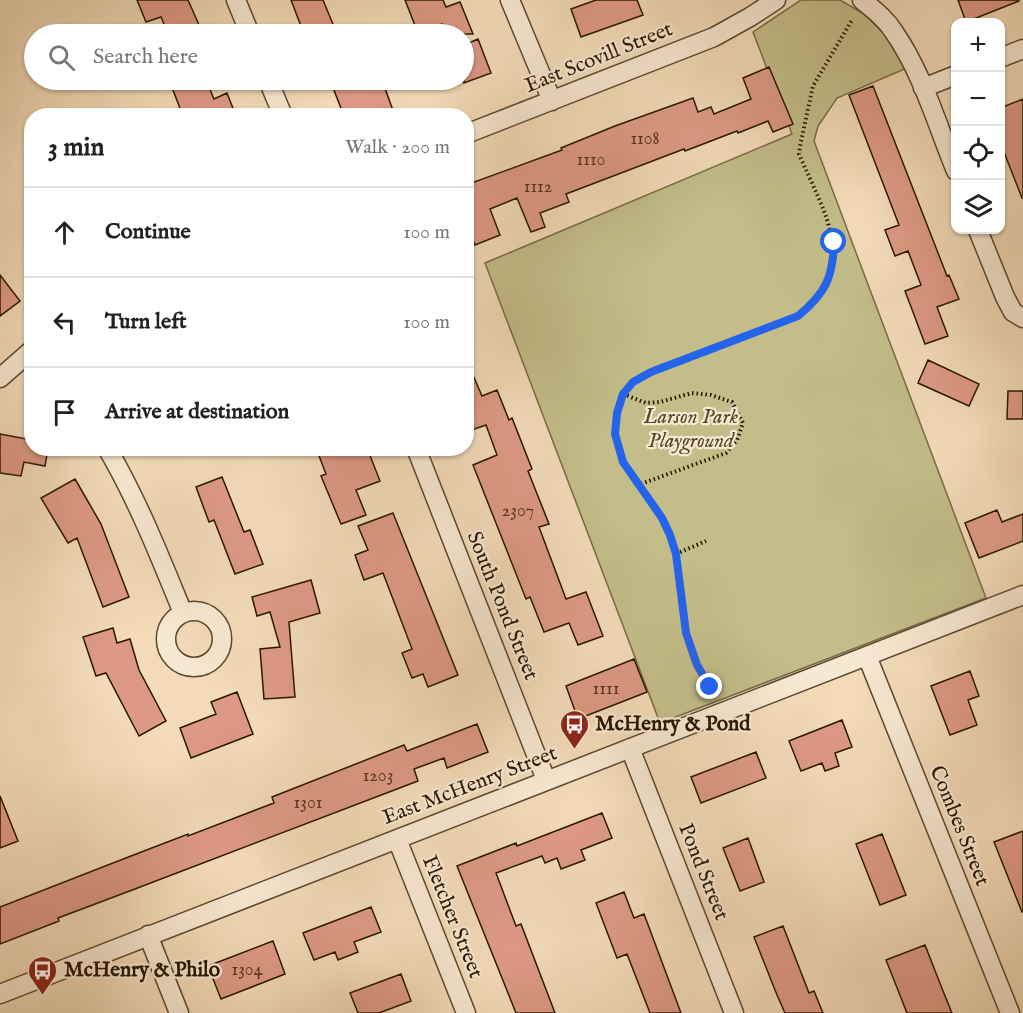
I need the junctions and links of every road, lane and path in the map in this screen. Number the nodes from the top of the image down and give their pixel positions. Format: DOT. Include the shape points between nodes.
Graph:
graph roads {
  1 [pos="236,0"];
  2 [pos="510,0"];
  3 [pos="776,0"];
  4 [pos="862,0"];
  5 [pos="852,20"];
  6 [pos="246,24"];
  7 [pos="1023,49"];
  8 [pos="1005,56"];
  9 [pos="951,77"];
  10 [pos="923,88"];
  11 [pos="272,90"];
  12 [pos="552,101"];
  13 [pos="280,108"];
  14 [pos="474,131"];
  15 [pos="951,158"];
  16 [pos="980,234"];
  17 [pos="1022,318"];
  18 [pos="24,358"];
  19 [pos="0,378"];
  20 [pos="623,394"];
  21 [pos="112,456"];
  22 [pos="419,456"];
  23 [pos="647,483"];
  24 [pos="638,484"];
  25 [pos="646,495"];
  26 [pos="706,541"];
  27 [pos="676,554"];
  28 [pos="1023,595"];
  29 [pos="183,614"];
  30 [pos="867,656"];
  31 [pos="710,687"];
  32 [pos="630,748"];
  33 [pos="546,780"];
  34 [pos="397,838"];
  35 [pos="148,935"];
  36 [pos="0,994"];
  37 [pos="179,1013"];
  38 [pos="466,1013"];
  39 [pos="734,1013"];
  40 [pos="1010,1013"];
  1 -- 6 [label="street"];
  2 -- 12 [label="street"];
  3 -- 12 [label="street, East Scovill Street" via="714,37"];
  4 -- 10 [label="street" via="894,31"];
  5 -- 20 [label="path" via="813,86 799,154 834,242 833,266 824,289 798,316 651,372 633,382"];
  7 -- 8 [label="street"];
  9 -- 10 [label="street"];
  10 -- 15 [label="street"];
  11 -- 13 [label="street"];
  12 -- 14 [label="street, East Scovill Street"];
  16 -- 17 [label="street" via="1005,297 1013,312"];
  18 -- 19 [label="street"];
  20 -- 23 [label="path" via="646,403 692,393 711,395 732,402 743,423 737,440 726,453"];
  20 -- 24 [label="path" via="615,434 623,462"];
  21 -- 29 [label="street" via="149,530"];
  22 -- 33 [label="street, South Pond Street"];
  23 -- 24 [label="path"];
  23 -- 25 [label="path"];
  24 -- 25 [label="path"];
  25 -- 27 [label="path" via="662,518"];
  26 -- 27 [label="path"];
  27 -- 31 [label="path" via="686,633"];
  28 -- 30 [label="street, East McHenry Street"];
  30 -- 32 [label="street, East McHenry Street"];
  30 -- 40 [label="street, Combes Street"];
  32 -- 33 [label="street, East McHenry Street"];
  32 -- 39 [label="street, Pond Street"];
  33 -- 34 [label="street, East McHenry Street"];
  34 -- 35 [label="street, East McHenry Street"];
  34 -- 38 [label="street, Fletcher Street"];
  35 -- 36 [label="street, East McHenry Street"];
  35 -- 37 [label="street"];
}
